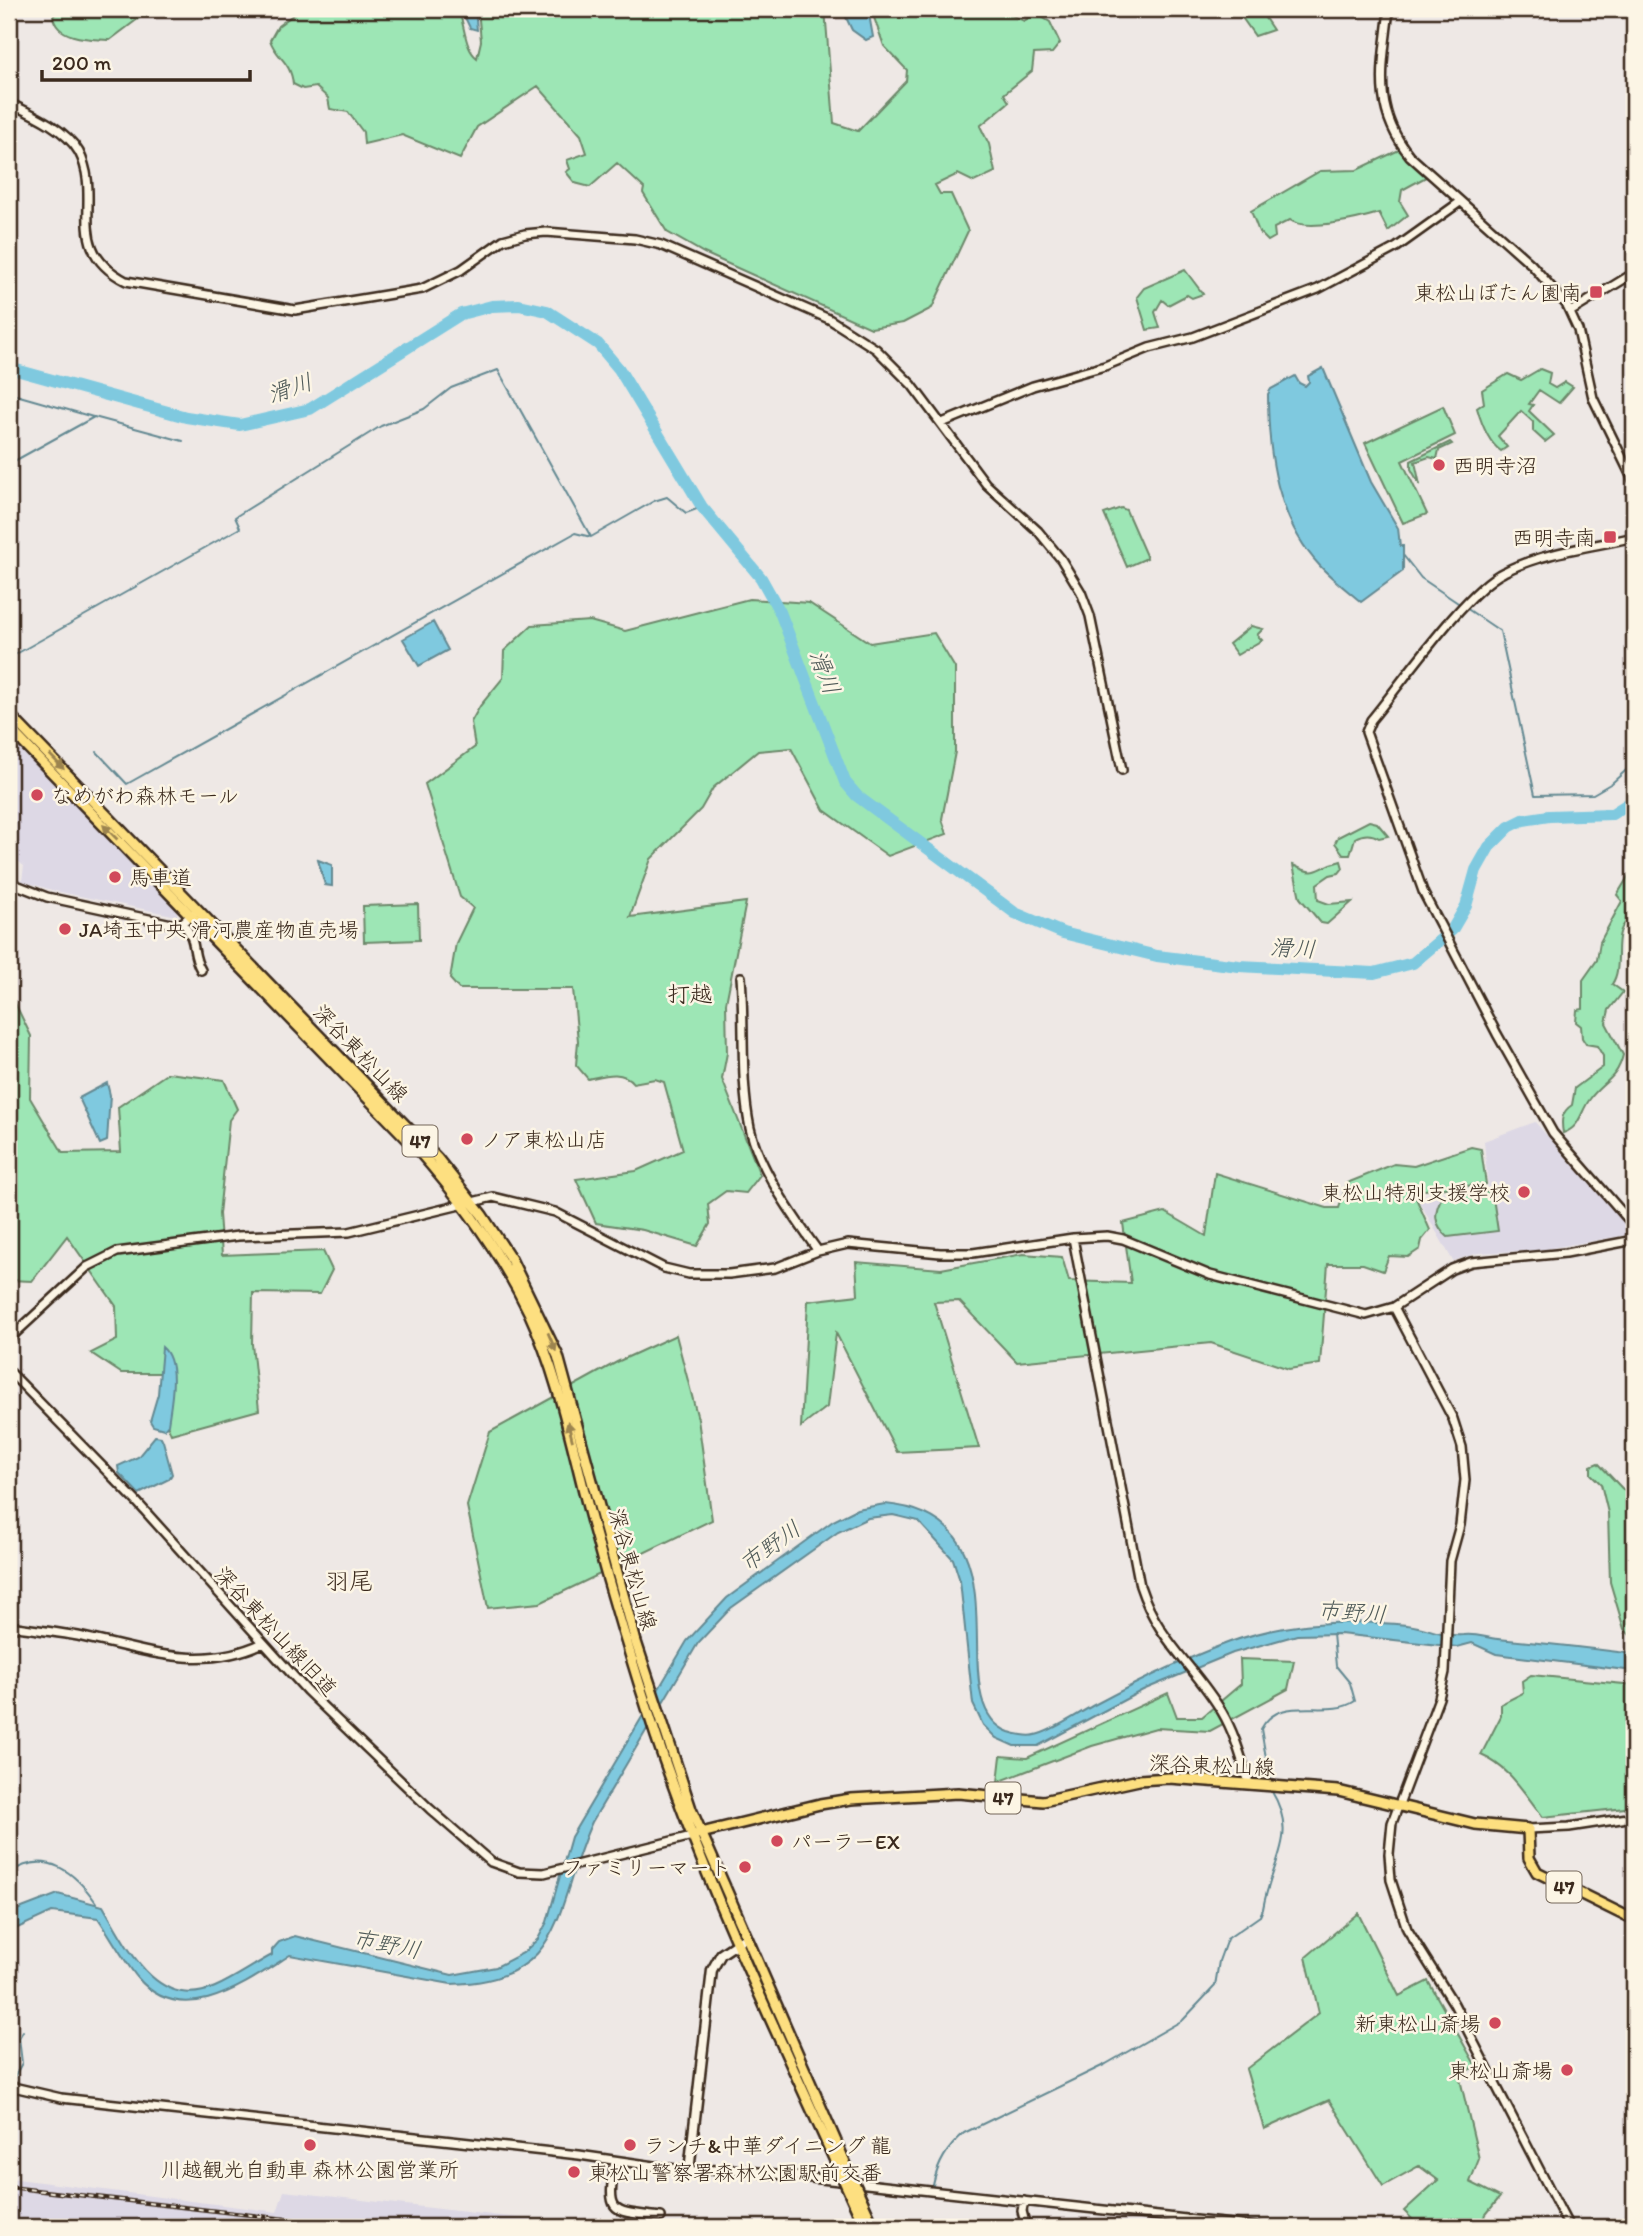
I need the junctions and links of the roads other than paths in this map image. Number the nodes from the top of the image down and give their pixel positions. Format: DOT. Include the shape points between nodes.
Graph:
graph roads {
  1 [pos="1389,9"];
  2 [pos="9,103"];
  3 [pos="1460,202"];
  4 [pos="1634,273"];
  5 [pos="1570,312"];
  6 [pos="942,423"];
  7 [pos="1634,482"];
  8 [pos="1634,537"];
  9 [pos="9,714"];
  10 [pos="9,728"];
  11 [pos="1122,771"];
  12 [pos="9,882"];
  13 [pos="195,912"];
  14 [pos="181,923"];
  15 [pos="201,970"];
  16 [pos="741,977"];
  17 [pos="468,1204"];
  18 [pos="1634,1226"];
  19 [pos="1073,1237"];
  20 [pos="1634,1240"];
  21 [pos="818,1251"];
  22 [pos="1394,1307"];
  23 [pos="9,1339"];
  24 [pos="9,1371"];
  25 [pos="9,1626"];
  26 [pos="263,1643"];
  27 [pos="1249,1783"];
  28 [pos="1397,1805"];
  29 [pos="1634,1817"];
  30 [pos="1528,1829"];
  31 [pos="696,1834"];
  32 [pos="1634,1920"];
  33 [pos="741,1940"];
  34 [pos="9,2086"];
  35 [pos="615,2161"];
  36 [pos="688,2171"];
  37 [pos="846,2175"];
  38 [pos="1024,2201"];
  39 [pos="660,2217"];
  40 [pos="865,2227"];
  41 [pos="874,2227"];
  42 [pos="1026,2227"];
  43 [pos="1259,2227"];
  44 [pos="1569,2227"];
  1 -- 3 [label="street" via="1381,93 1384,110 1394,135 1410,156"];
  2 -- 6 [label="street" via="74,145 86,172 89,242 107,269 127,281 295,310 422,289 453,275 503,240 525,234 635,239 675,250 847,328 887,359"];
  3 -- 5 [label="street" via="1531,264"];
  3 -- 6 [label="street" via="1397,247 1308,293 1193,337 1033,386"];
  4 -- 5 [label="street"];
  5 -- 7 [label="street" via="1594,398"];
  6 -- 11 [label="street" via="986,484 1038,531 1081,592"];
  8 -- 18 [label="street" via="1518,565 1494,577 1368,725 1367,737 1407,850 1453,951 1553,1133"];
  9 -- 13 [label="main road, 深谷東松山線 / 47, one-way"];
  13 -- 10 [label="main road, 深谷東松山線 / 47, one-way"];
  12 -- 14 [label="street" via="47,897"];
  13 -- 14 [label="street"];
  13 -- 17 [label="main road, 深谷東松山線 / 47"];
  14 -- 15 [label="street" via="192,934"];
  16 -- 21 [label="street" via="750,1128 758,1153"];
  17 -- 21 [label="street" via="493,1197 535,1205 664,1268 689,1274 775,1268"];
  17 -- 23 [label="street" via="349,1231 238,1236 117,1252 87,1267"];
  17 -- 31 [label="main road, 深谷東松山線 / 47" via="526,1286 558,1356 644,1683"];
  19 -- 21 [label="street" via="973,1253 848,1244"];
  19 -- 22 [label="street" via="1123,1239 1210,1275 1345,1311 1366,1315"];
  19 -- 27 [label="street" via="1140,1586 1154,1622 1235,1735"];
  20 -- 22 [label="street" via="1566,1253 1471,1262 1452,1269"];
  22 -- 28 [label="street" via="1448,1408 1462,1447 1465,1480 1450,1561 1446,1659 1439,1698"];
  24 -- 26 [label="street, 深谷東松山線旧道"];
  25 -- 26 [label="street" via="172,1657 228,1654"];
  26 -- 31 [label="street, 深谷東松山線旧道" via="345,1730 477,1853 505,1868 544,1873"];
  27 -- 28 [label="main road, 深谷東松山線 / 47" via="1346,1792"];
  27 -- 31 [label="main road, 深谷東松山線 / 47" via="1169,1777 1043,1801 958,1793 851,1799"];
  28 -- 30 [label="main road, 深谷東松山線 / 47" via="1475,1824"];
  28 -- 44 [label="street" via="1389,1854 1399,1912 1467,2027"];
  29 -- 30 [label="street"];
  30 -- 32 [label="main road, 47" via="1529,1858 1537,1872"];
  31 -- 33 [label="main road, 47"];
  33 -- 36 [label="main road" via="721,1954 712,1970"];
  33 -- 37 [label="main road, 47"];
  34 -- 35 [label="street" via="61,2098"];
  35 -- 36 [label="street"];
  35 -- 39 [label="street" via="610,2196 615,2208"];
  36 -- 38 [label="street" via="730,2169"];
  37 -- 40 [label="main road, 47, bridge"];
  37 -- 41 [label="main road, 47, bridge"];
  38 -- 42 [label="street"];
  38 -- 43 [label="street"];
}
